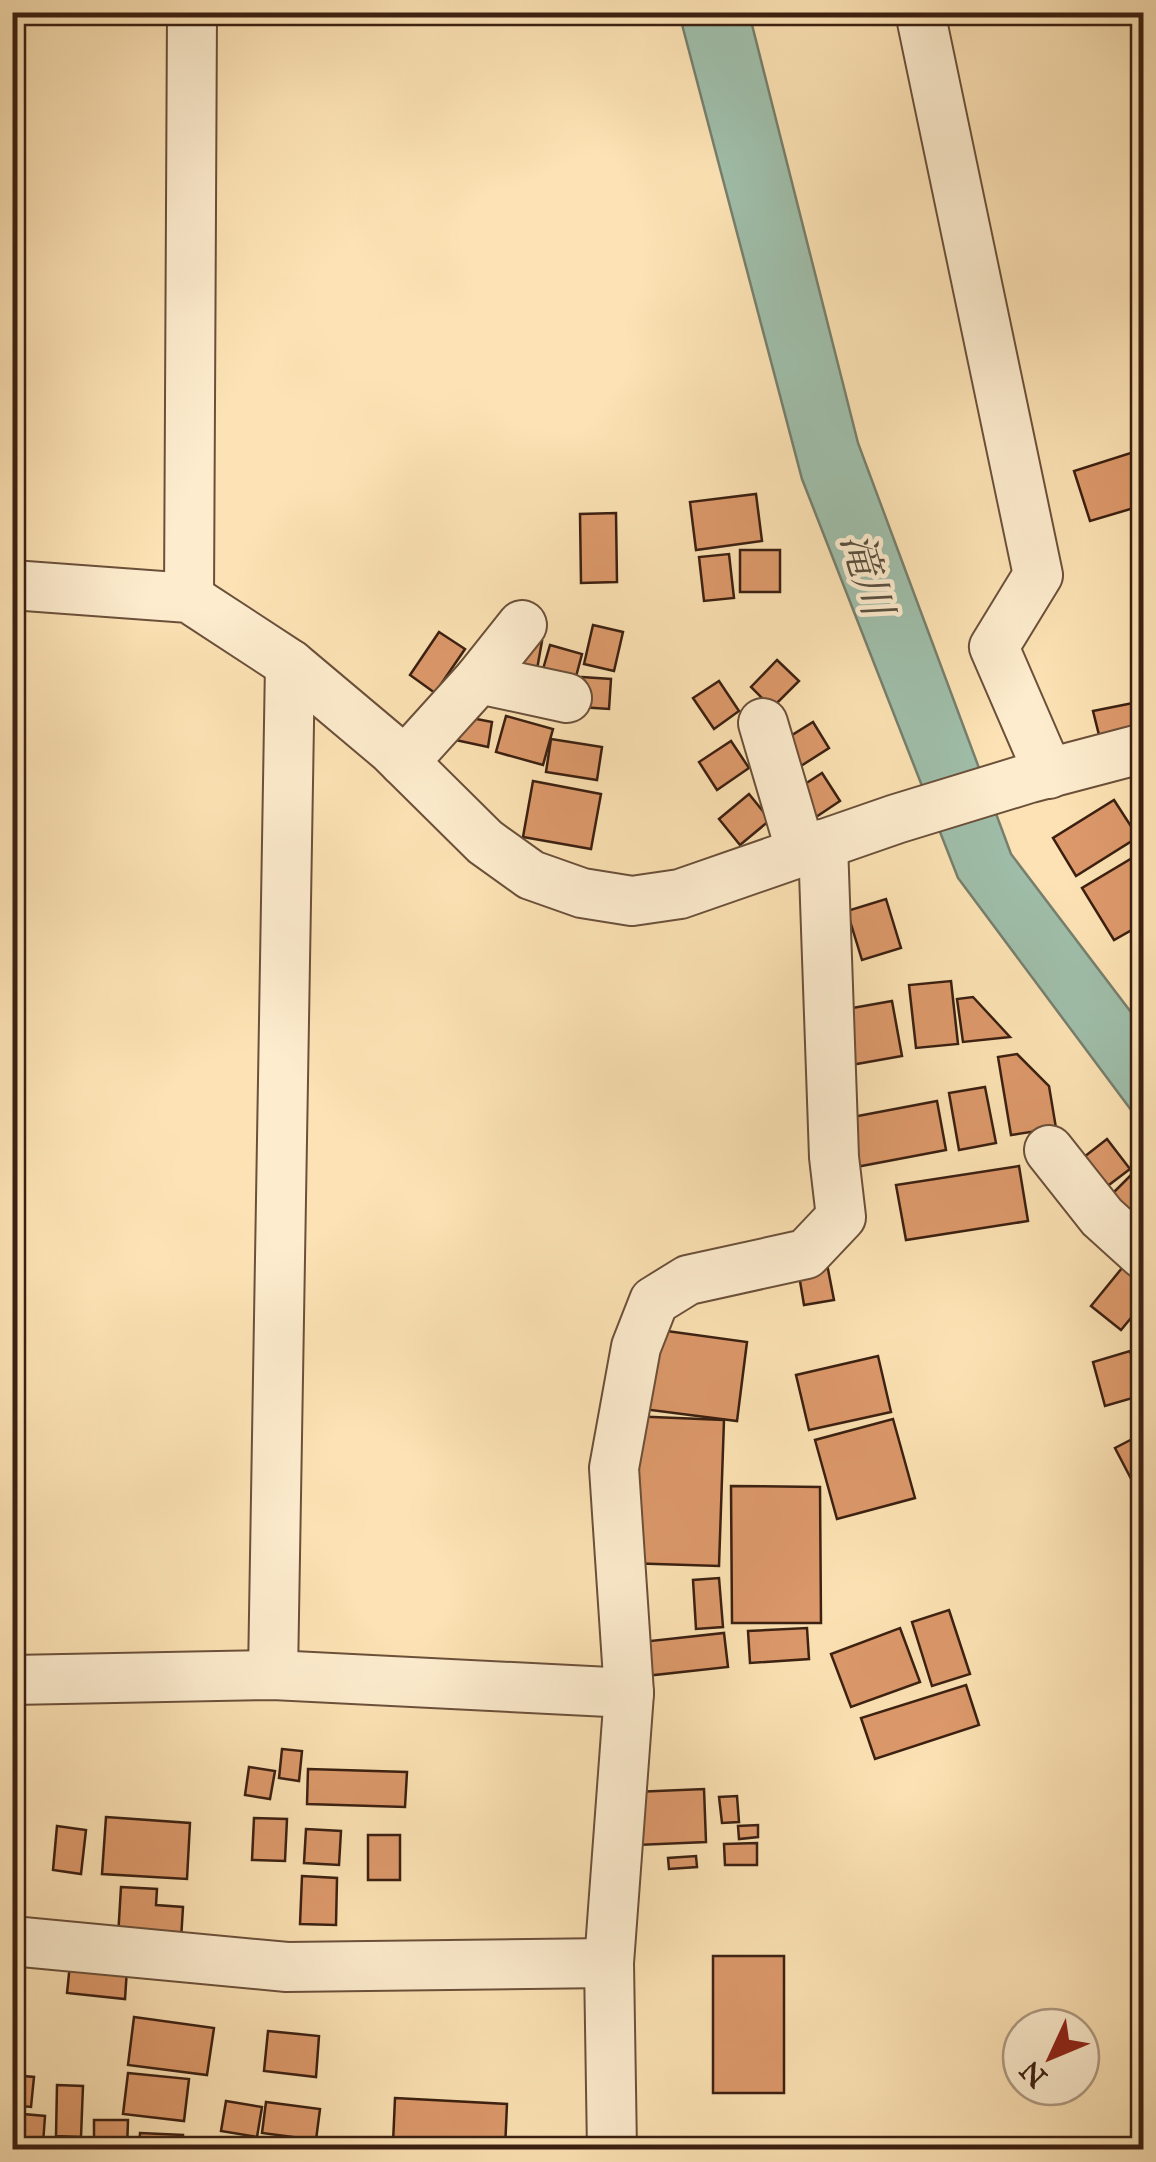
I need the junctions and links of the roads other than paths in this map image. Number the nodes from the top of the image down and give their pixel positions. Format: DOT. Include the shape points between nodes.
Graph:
graph roads {
  1 [pos="192,12"];
  2 [pos="920,12"];
  3 [pos="12,585"];
  4 [pos="188,598"];
  5 [pos="522,625"];
  6 [pos="290,664"];
  7 [pos="480,679"];
  8 [pos="567,698"];
  9 [pos="762,723"];
  10 [pos="1144,748"];
  11 [pos="404,762"];
  12 [pos="1040,776"];
  13 [pos="812,848"];
  14 [pos="1050,1150"];
  15 [pos="1144,1255"];
  16 [pos="273,1675"];
  17 [pos="12,1680"];
  18 [pos="629,1693"];
  19 [pos="12,1941"];
  20 [pos="609,1963"];
  21 [pos="612,2150"];
  1 -- 4 [label="street"];
  2 -- 12 [label="street" via="1038,575 994,647"];
  3 -- 4 [label="street"];
  4 -- 6 [label="street"];
  5 -- 7 [label="street"];
  6 -- 11 [label="street"];
  6 -- 16 [label="street"];
  7 -- 8 [label="street"];
  7 -- 11 [label="street"];
  9 -- 13 [label="street"];
  10 -- 12 [label="street"];
  11 -- 13 [label="street" via="485,842 532,875 582,893 632,900 680,894"];
  12 -- 13 [label="street"];
  13 -- 18 [label="street" via="841,1217 806,1254 688,1280 654,1301 636,1347 614,1468"];
  14 -- 15 [label="street" via="1102,1217"];
  16 -- 17 [label="street"];
  16 -- 18 [label="street"];
  18 -- 20 [label="street"];
  19 -- 20 [label="street" via="287,1967"];
  20 -- 21 [label="street"];
}
